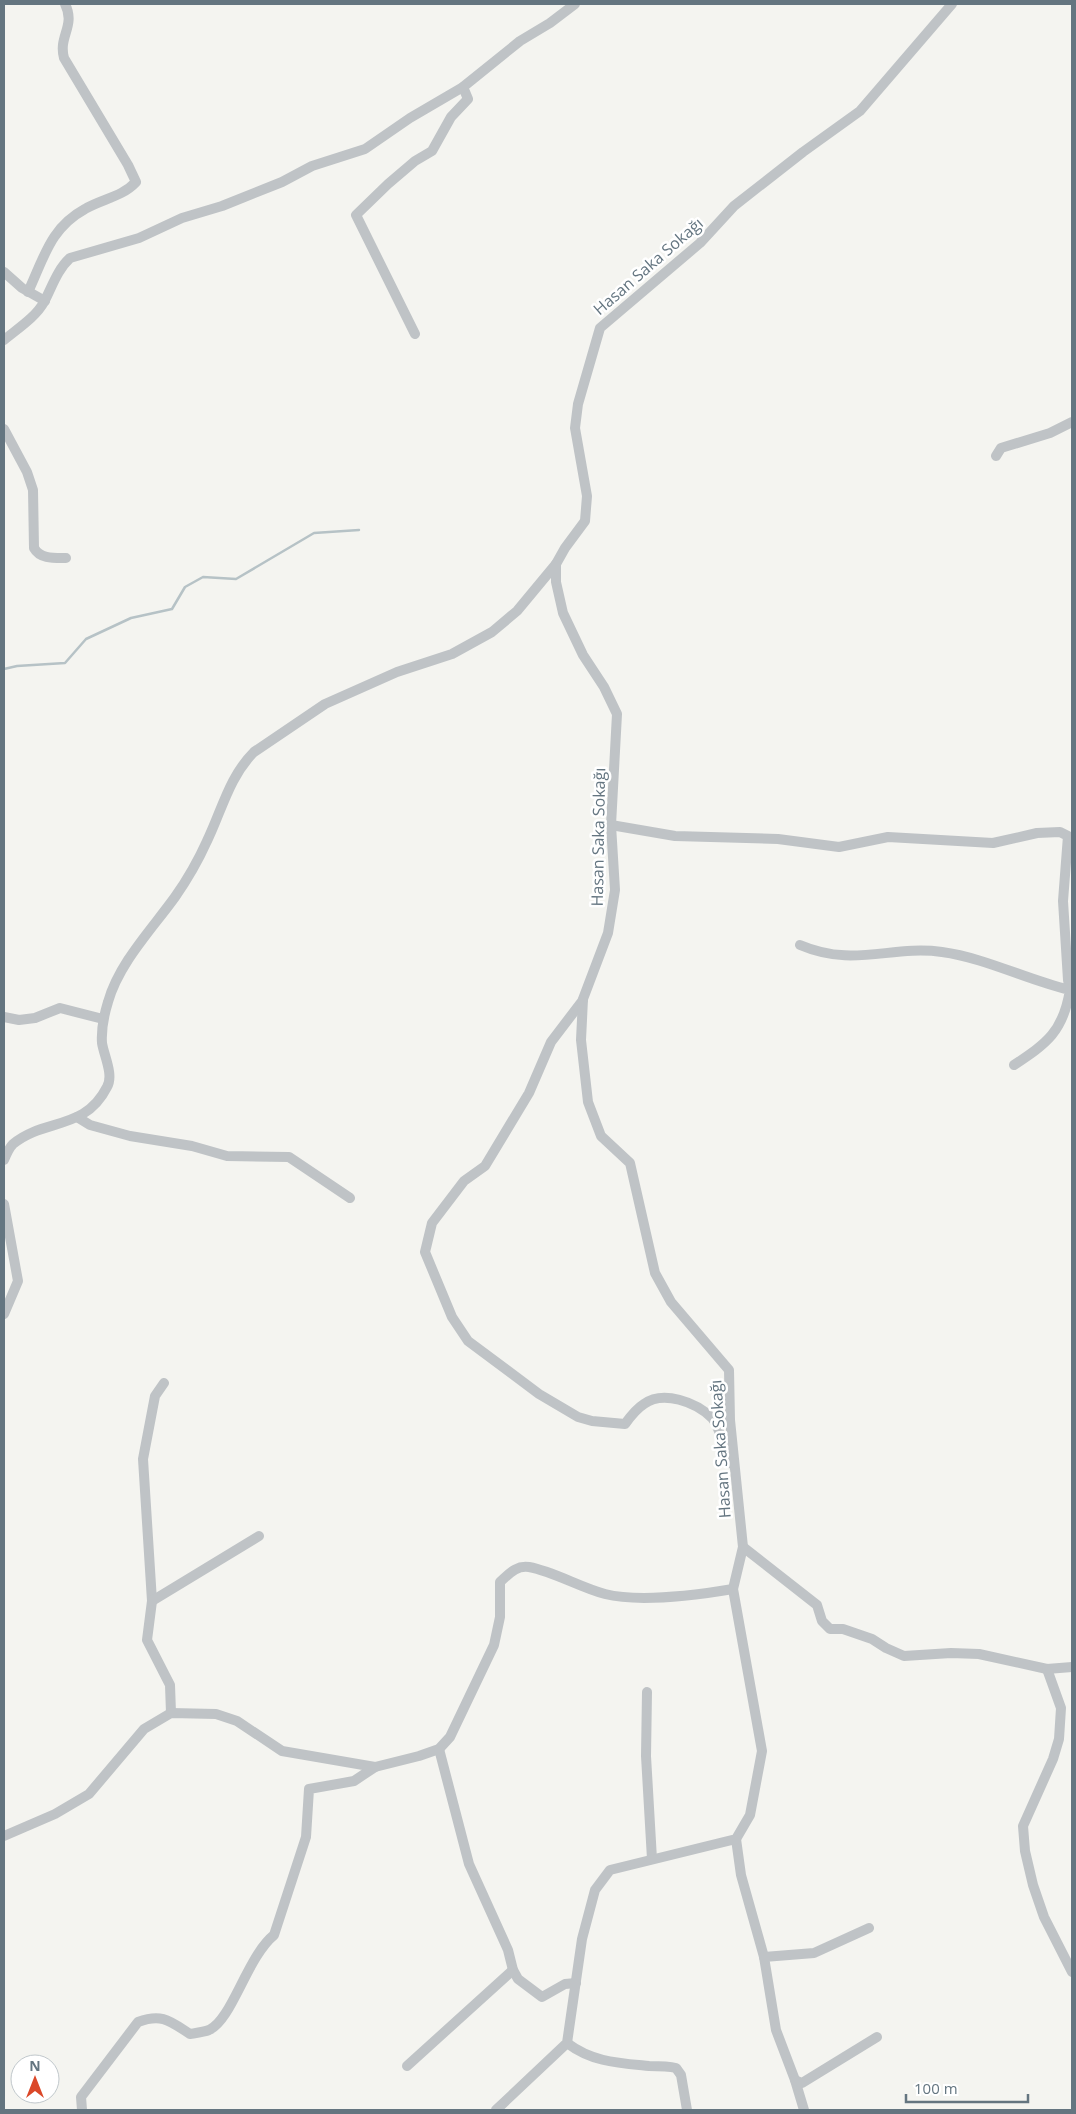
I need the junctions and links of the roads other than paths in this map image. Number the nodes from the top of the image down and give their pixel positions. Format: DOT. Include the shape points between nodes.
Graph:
graph roads {
  1 [pos="65,4"];
  2 [pos="575,4"];
  3 [pos="952,4"];
  4 [pos="463,87"];
  5 [pos="4,272"];
  6 [pos="28,292"];
  7 [pos="45,301"];
  8 [pos="415,334"];
  9 [pos="4,340"];
  10 [pos="1072,422"];
  11 [pos="4,429"];
  12 [pos="996,456"];
  13 [pos="66,558"];
  14 [pos="556,564"];
  15 [pos="611,825"];
  16 [pos="800,945"];
  17 [pos="1071,990"];
  18 [pos="583,999"];
  19 [pos="4,1017"];
  20 [pos="103,1019"];
  21 [pos="1014,1065"];
  22 [pos="77,1117"];
  23 [pos="4,1160"];
  24 [pos="350,1198"];
  25 [pos="4,1204"];
  26 [pos="4,1314"];
  27 [pos="164,1383"];
  28 [pos="736,1471"];
  29 [pos="259,1536"];
  30 [pos="743,1547"];
  31 [pos="734,1589"];
  32 [pos="152,1601"];
  33 [pos="1072,1667"];
  34 [pos="1046,1669"];
  35 [pos="647,1692"];
  36 [pos="171,1713"];
  37 [pos="440,1749"];
  38 [pos="375,1767"];
  39 [pos="4,1836"];
  40 [pos="736,1839"];
  41 [pos="652,1859"];
  42 [pos="869,1928"];
  43 [pos="764,1957"];
  44 [pos="513,1970"];
  45 [pos="1072,1972"];
  46 [pos="576,1983"];
  47 [pos="877,2037"];
  48 [pos="566,2043"];
  49 [pos="407,2066"];
  50 [pos="795,2080"];
  51 [pos="82,2110"];
  52 [pos="496,2110"];
  53 [pos="687,2110"];
  54 [pos="804,2110"];
  1 -- 6 [label="street" via="70,22 61,47 64,58 136,182 130,189 85,209 61,225"];
  2 -- 4 [label="street" via="520,41"];
  3 -- 14 [label="street, Hasan Saka Sokağı" via="860,111 734,206 700,243 600,328 578,404 575,428 587,496 585,521"];
  4 -- 7 [label="street" via="365,149 312,166 274,185 182,218 139,238 70,258"];
  4 -- 8 [label="street" via="468,98 451,118 435,148 415,161 356,215"];
  5 -- 6 [label="street"];
  6 -- 7 [label="street"];
  7 -- 9 [label="street"];
  10 -- 12 [label="street" via="1050,433 1001,448"];
  11 -- 13 [label="street" via="32,490 34,548 38,554 47,557"];
  14 -- 15 [label="street, Hasan Saka Sokağı" via="556,582 563,612 616,714"];
  14 -- 20 [label="street" via="517,611 492,632 452,654 397,672 313,710 254,752 231,784 190,873 118,978"];
  15 -- 17 [label="street" via="675,836 778,839 839,847 888,837 993,843 1037,833 1060,832 1068,836 1062,902"];
  15 -- 18 [label="street, Hasan Saka Sokağı" via="615,890 608,933"];
  16 -- 17 [label="street" via="819,953 840,956 916,951 952,954"];
  17 -- 21 [label="street" via="1068,1006 1054,1034 1042,1047"];
  18 -- 28 [label="street, Hasan Saka Sokağı" via="581,1040 588,1102 601,1136 630,1163 655,1273 671,1302 729,1370"];
  18 -- 28 [label="street" via="551,1042 529,1093 485,1166 464,1181 432,1223 425,1252 452,1317 468,1341 539,1394 592,1421 625,1424 643,1404 652,1400 664,1397 696,1406 713,1419"];
  19 -- 20 [label="street" via="19,1020 35,1018 60,1008"];
  20 -- 22 [label="street" via="102,1042 109,1085 88,1112"];
  22 -- 23 [label="street" via="27,1135 12,1145"];
  22 -- 24 [label="street" via="90,1125 130,1136 192,1146 228,1156 289,1157"];
  25 -- 26 [label="street" via="18,1280"];
  27 -- 32 [label="street" via="155,1396 142,1459"];
  28 -- 30 [label="street, Hasan Saka Sokağı"];
  29 -- 32 [label="street"];
  30 -- 31 [label="street, Hasan Saka Sokağı"];
  30 -- 34 [label="street" via="817,1605 822,1621 830,1629 843,1629 872,1639 904,1656 979,1654"];
  31 -- 37 [label="street" via="688,1596 619,1597 528,1567 514,1569 500,1582 500,1617 494,1645 450,1737"];
  31 -- 40 [label="street, Hasan Saka Sokağı" via="762,1751 750,1815"];
  32 -- 36 [label="street" via="147,1640 170,1685"];
  33 -- 34 [label="street"];
  34 -- 45 [label="street" via="1061,1708 1059,1739 1023,1826 1025,1851 1044,1917"];
  35 -- 41 [label="street" via="646,1756"];
  36 -- 38 [label="street" via="216,1714 238,1721 282,1751"];
  36 -- 39 [label="street" via="144,1729 89,1794 55,1814"];
  37 -- 38 [label="street"];
  37 -- 44 [label="street" via="469,1864 508,1950"];
  38 -- 51 [label="street" via="354,1780 309,1789 306,1837 274,1935 255,1956 224,2018 210,2030 190,2034 167,2019 151,2017 138,2022 81,2097"];
  40 -- 41 [label="street"];
  40 -- 43 [label="street" via="741,1875"];
  41 -- 46 [label="street" via="610,1870 595,1890 582,1939"];
  42 -- 43 [label="street" via="814,1953"];
  43 -- 50 [label="street" via="776,2030"];
  44 -- 46 [label="street" via="518,1979 542,1997 565,1984"];
  44 -- 49 [label="street"];
  46 -- 48 [label="street"];
  47 -- 50 [label="street" via="802,2083"];
  48 -- 52 [label="street"];
  48 -- 53 [label="street" via="589,2057 623,2064 676,2068 681,2075"];
  50 -- 54 [label="street"];
}
